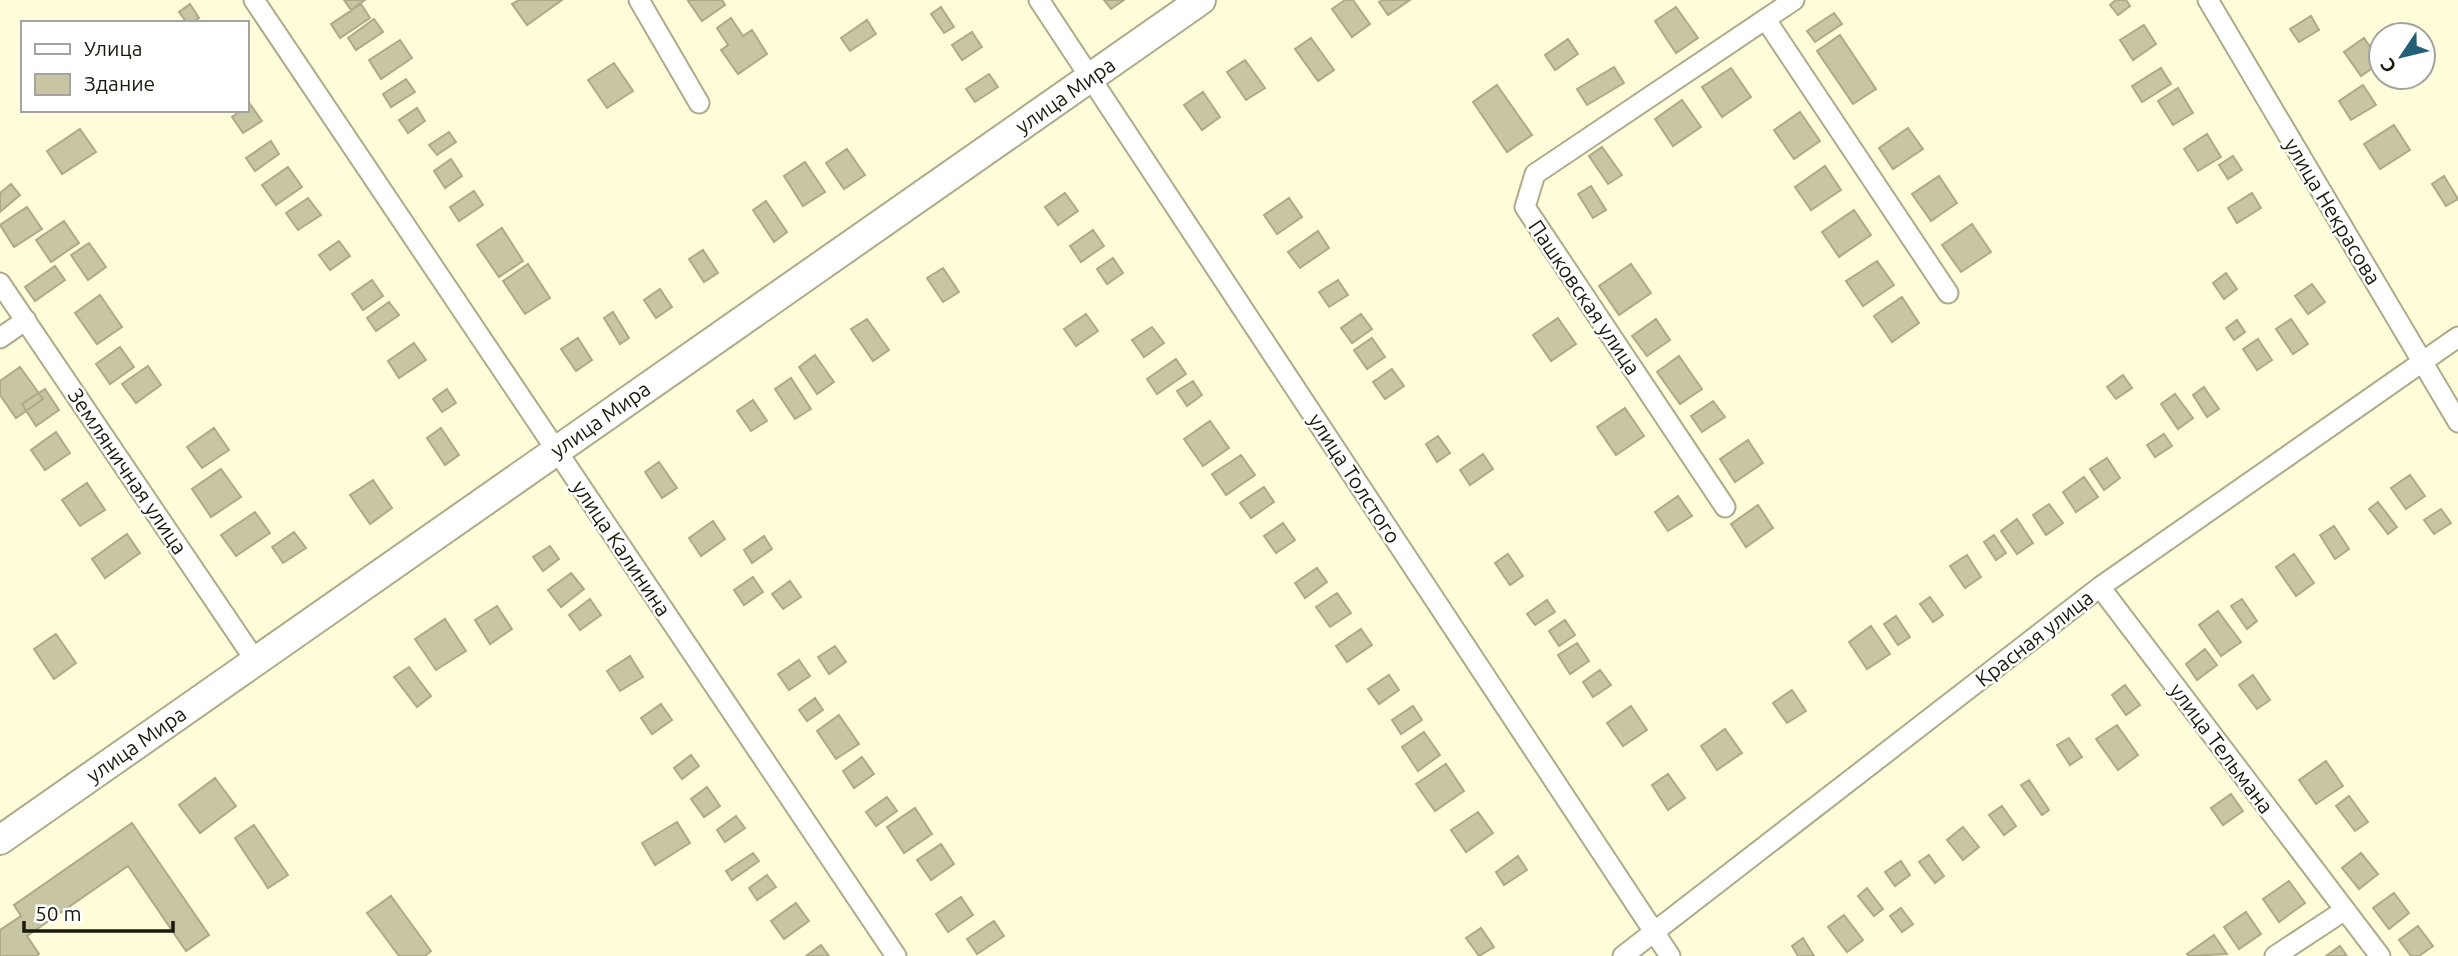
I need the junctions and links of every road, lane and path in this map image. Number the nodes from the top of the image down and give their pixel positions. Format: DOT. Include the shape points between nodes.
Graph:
graph roads {
  1 [pos="254,0"];
  2 [pos="639,0"];
  3 [pos="1039,0"];
  4 [pos="1201,0"];
  5 [pos="1794,0"];
  6 [pos="2208,0"];
  7 [pos="1766,20"];
  8 [pos="1091,76"];
  9 [pos="699,103"];
  10 [pos="0,283"];
  11 [pos="1948,293"];
  12 [pos="26,320"];
  13 [pos="2458,337"];
  14 [pos="0,338"];
  15 [pos="2423,363"];
  16 [pos="2458,422"];
  17 [pos="556,450"];
  18 [pos="1725,507"];
  19 [pos="2100,587"];
  20 [pos="255,660"];
  21 [pos="0,840"];
  22 [pos="2345,910"];
  23 [pos="1654,933"];
  24 [pos="896,956"];
  25 [pos="1623,956"];
  26 [pos="1670,956"];
  27 [pos="2275,956"];
  28 [pos="2380,956"];
  1 -- 17 [label="street, улица Калинина"];
  2 -- 9 [label="street"];
  3 -- 8 [label="street, улица Толстого"];
  4 -- 8 [label="main road, улица Мира"];
  5 -- 7 [label="street, Пашковская улица"];
  6 -- 15 [label="street, улица Некрасова"];
  7 -- 11 [label="street"];
  7 -- 18 [label="street, Пашковская улица" via="1535,174 1525,207"];
  8 -- 17 [label="main road, улица Мира"];
  8 -- 23 [label="street, улица Толстого"];
  10 -- 12 [label="street, Земляничная улица"];
  12 -- 14 [label="street"];
  12 -- 20 [label="street, Земляничная улица"];
  13 -- 15 [label="street, Красная улица"];
  15 -- 16 [label="street, улица Некрасова"];
  15 -- 19 [label="street, Красная улица"];
  17 -- 20 [label="main road, улица Мира"];
  17 -- 24 [label="street, улица Калинина"];
  19 -- 22 [label="street, улица Тельмана"];
  19 -- 23 [label="street, Красная улица"];
  20 -- 21 [label="main road, улица Мира"];
  22 -- 27 [label="street"];
  22 -- 28 [label="street, улица Тельмана"];
  23 -- 25 [label="street, Красная улица"];
  23 -- 26 [label="street, улица Толстого"];
}
